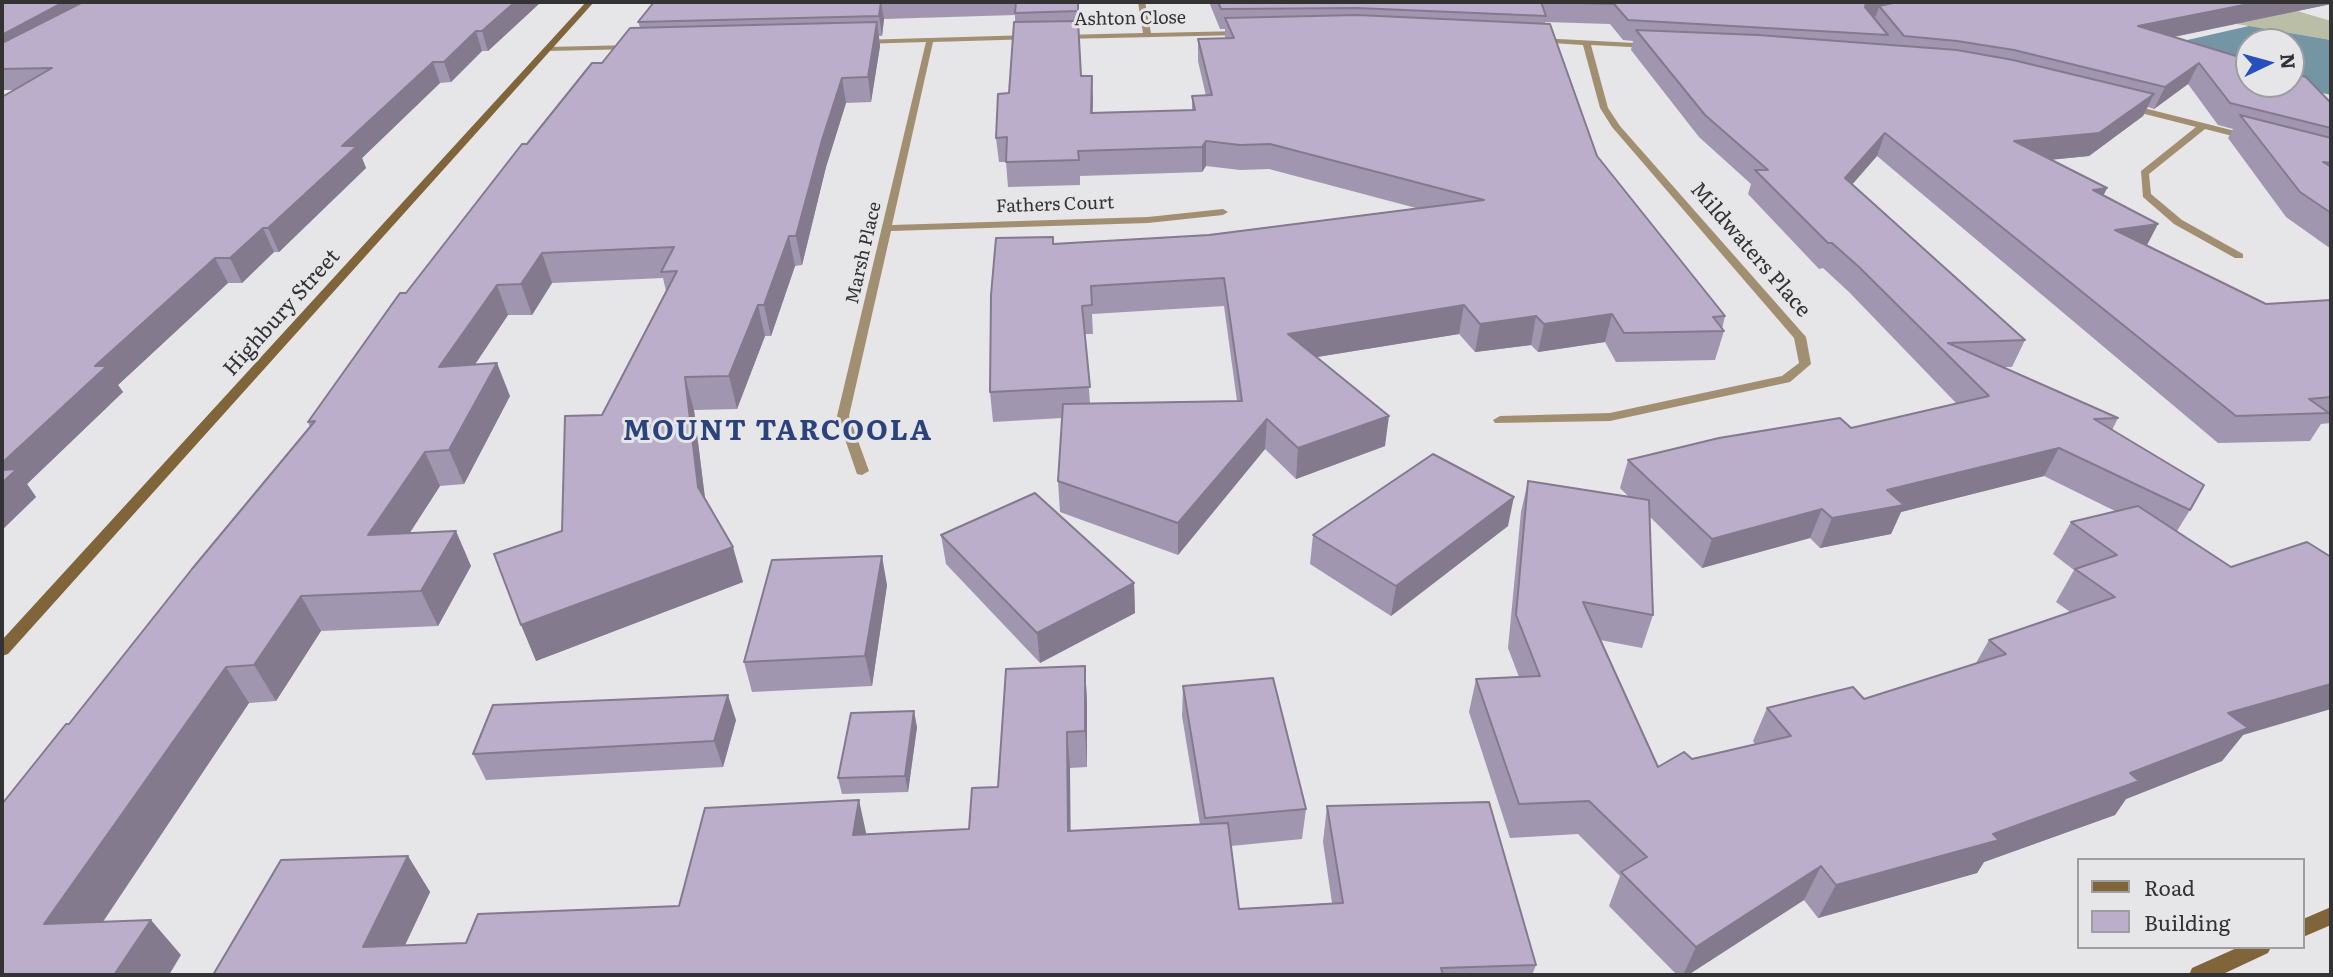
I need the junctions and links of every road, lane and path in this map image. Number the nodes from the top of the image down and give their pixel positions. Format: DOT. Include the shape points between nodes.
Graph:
graph roads {
  1 [pos="590,2"];
  2 [pos="1141,2"];
  3 [pos="1258,33"];
  4 [pos="1147,34"];
  5 [pos="1039,37"];
  6 [pos="1052,37"];
  7 [pos="930,40"];
  8 [pos="1532,40"];
  9 [pos="848,42"];
  10 [pos="1586,42"];
  11 [pos="1656,46"];
  12 [pos="643,47"];
  13 [pos="547,49"];
  14 [pos="2124,106"];
  15 [pos="2203,126"];
  16 [pos="2254,139"];
  17 [pos="1223,212"];
  18 [pos="888,228"];
  19 [pos="2239,256"];
  20 [pos="1500,420"];
  21 [pos="862,471"];
  22 [pos="2,650"];
  23 [pos="2331,916"];
  24 [pos="2305,927"];
  25 [pos="2257,949"];
  26 [pos="2199,975"];
  1 -- 13 [label="street, Highbury Street"];
  2 -- 4 [label="street"];
  3 -- 4 [label="street, Ashton Close"];
  4 -- 6 [label="street, Ashton Close"];
  5 -- 7 [label="street"];
  7 -- 9 [label="street"];
  7 -- 18 [label="street, Marsh Place"];
  8 -- 10 [label="street"];
  10 -- 11 [label="street"];
  10 -- 20 [label="street, Mildwaters Place" via="1604,108 1616,127 1800,337 1805,364 1786,379 1610,417"];
  12 -- 13 [label="street"];
  13 -- 22 [label="street, Highbury Street"];
  14 -- 15 [label="street"];
  15 -- 16 [label="street"];
  15 -- 19 [label="street" via="2144,173 2146,195 2178,222"];
  17 -- 18 [label="street, Fathers Court" via="1148,220"];
  18 -- 21 [label="street, Marsh Place" via="843,416"];
  23 -- 24 [label="street"];
  25 -- 26 [label="street"];
}
